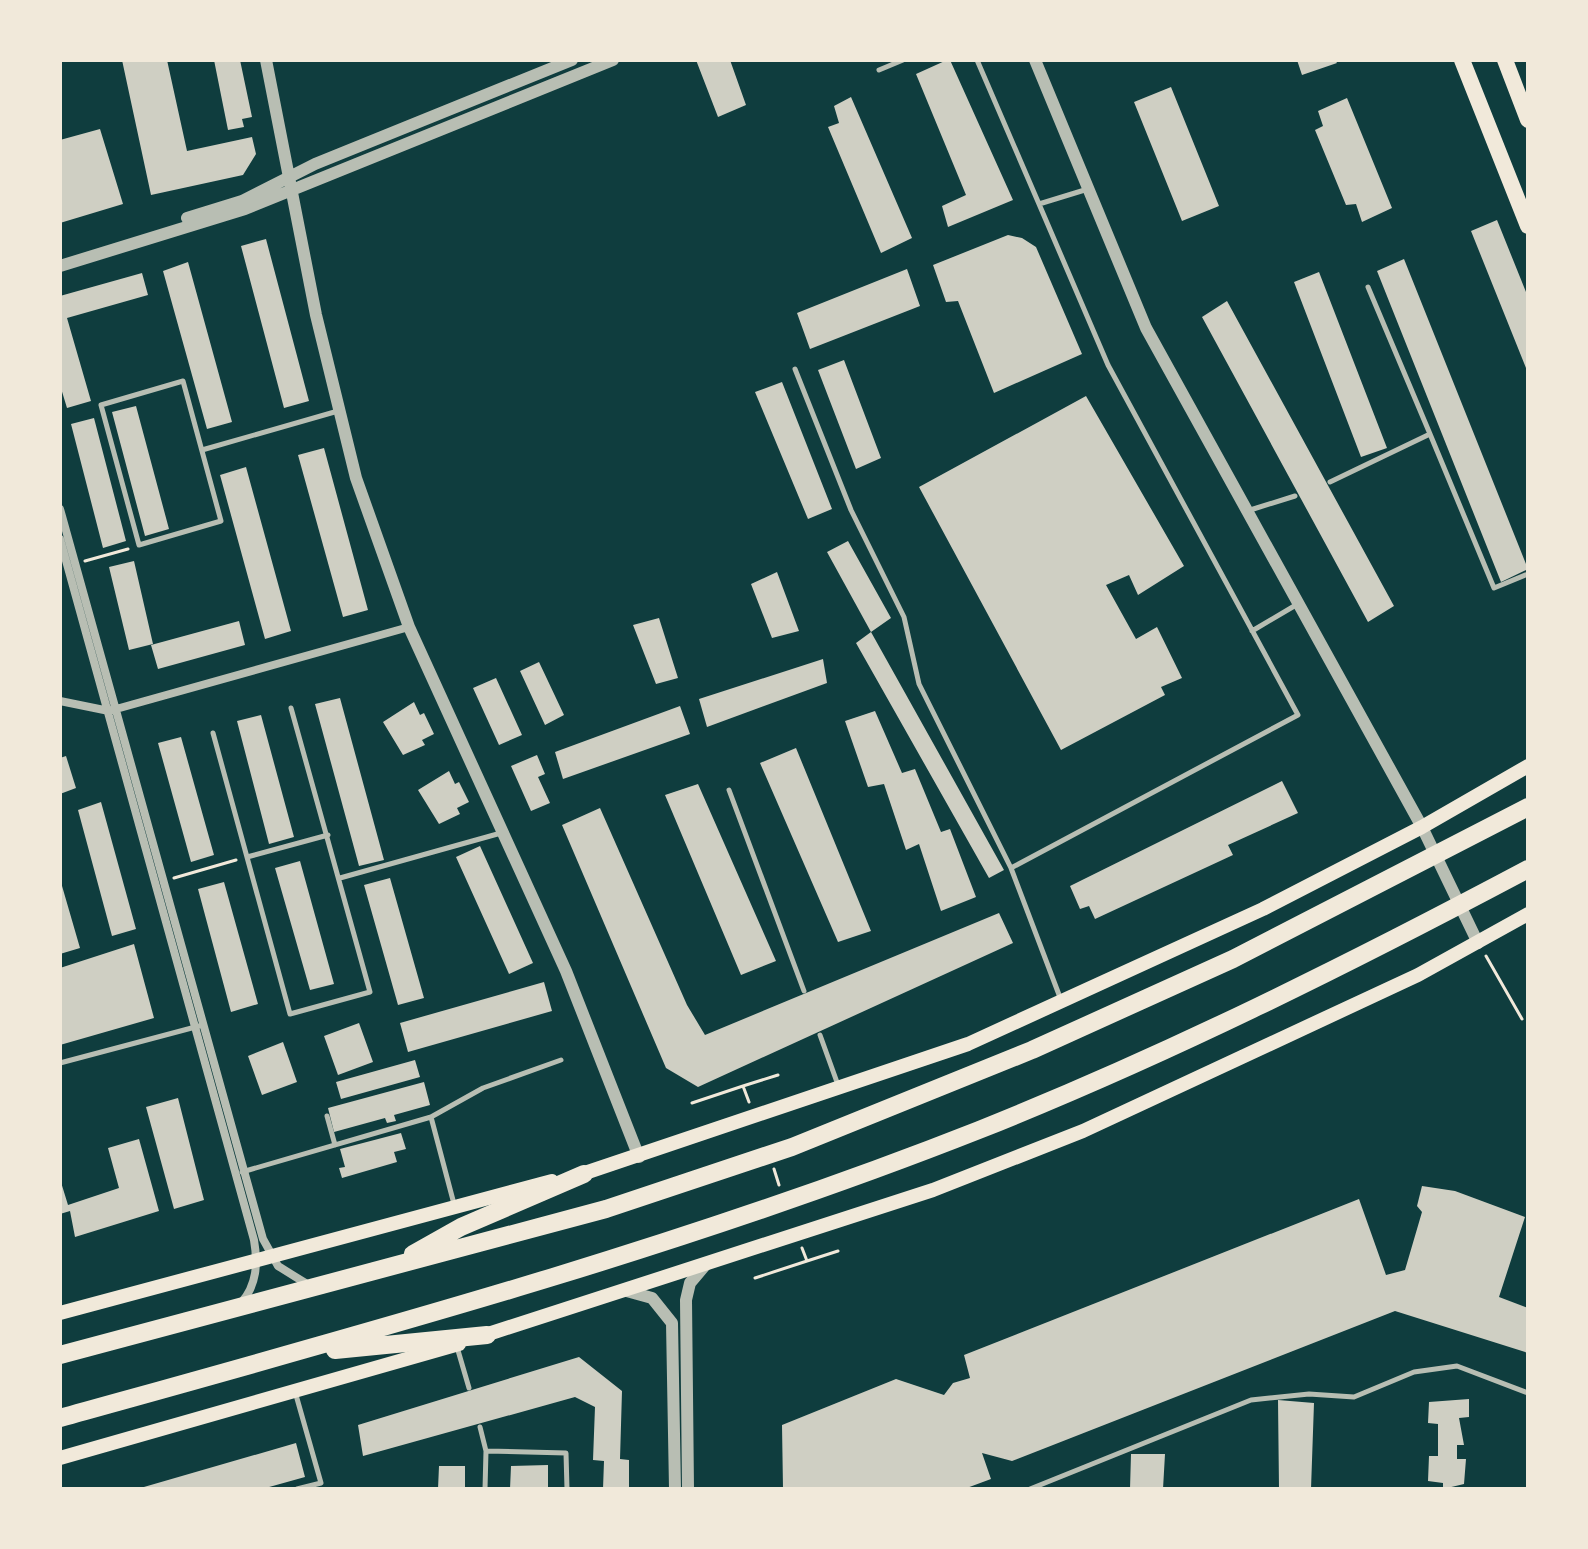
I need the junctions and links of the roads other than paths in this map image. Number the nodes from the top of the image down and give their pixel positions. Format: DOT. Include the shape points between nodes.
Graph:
graph roads {
  1 [pos="266,60"];
  2 [pos="572,60"];
  3 [pos="613,60"];
  4 [pos="903,60"];
  5 [pos="977,60"];
  6 [pos="1035,60"];
  7 [pos="1462,60"];
  8 [pos="1505,60"];
  9 [pos="879,70"];
  10 [pos="1528,120"];
  11 [pos="292,183"];
  12 [pos="1089,189"];
  13 [pos="1039,204"];
  14 [pos="1528,226"];
  15 [pos="60,259"];
  16 [pos="60,266"];
  17 [pos="1368,287"];
  18 [pos="795,369"];
  19 [pos="339,411"];
  20 [pos="1430,434"];
  21 [pos="202,450"];
  22 [pos="1330,482"];
  23 [pos="1295,496"];
  24 [pos="60,509"];
  25 [pos="1246,511"];
  26 [pos="60,539"];
  27 [pos="1528,574"];
  28 [pos="1297,604"];
  29 [pos="409,627"];
  30 [pos="1252,631"];
  31 [pos="60,701"];
  32 [pos="291,708"];
  33 [pos="112,710"];
  34 [pos="213,733"];
  35 [pos="1528,766"];
  36 [pos="729,790"];
  37 [pos="1528,807"];
  38 [pos="1422,827"];
  39 [pos="502,833"];
  40 [pos="328,835"];
  41 [pos="247,857"];
  42 [pos="1011,868"];
  43 [pos="1528,869"];
  44 [pos="340,878"];
  45 [pos="1528,914"];
  46 [pos="1478,943"];
  47 [pos="804,991"];
  48 [pos="1062,1003"];
  49 [pos="199,1027"];
  50 [pos="820,1035"];
  51 [pos="561,1060"];
  52 [pos="60,1063"];
  53 [pos="840,1089"];
  54 [pos="327,1116"];
  55 [pos="431,1117"];
  56 [pos="335,1145"];
  57 [pos="639,1157"];
  58 [pos="240,1172"];
  59 [pos="584,1174"];
  60 [pos="454,1205"];
  61 [pos="263,1258"];
  62 [pos="707,1263"];
  63 [pos="382,1269"];
  64 [pos="320,1286"];
  65 [pos="623,1290"];
  66 [pos="235,1310"];
  67 [pos="60,1313"];
  68 [pos="487,1335"];
  69 [pos="456,1345"];
  70 [pos="296,1354"];
  71 [pos="60,1355"];
  72 [pos="469,1388"];
  73 [pos="294,1390"];
  74 [pos="1528,1393"];
  75 [pos="60,1418"];
  76 [pos="480,1427"];
  77 [pos="486,1451"];
  78 [pos="60,1458"];
  79 [pos="297,1489"];
  80 [pos="485,1489"];
  81 [pos="567,1489"];
  82 [pos="675,1489"];
  83 [pos="688,1489"];
  84 [pos="1030,1489"];
  1 -- 11 [label="street"];
  2 -- 11 [label="street"];
  3 -- 11 [label="street"];
  4 -- 9 [label="lane"];
  5 -- 13 [label="lane"];
  6 -- 12 [label="street"];
  7 -- 14 [label="main road"];
  8 -- 10 [label="main road"];
  11 -- 15 [label="street"];
  11 -- 16 [label="street" via="245,209"];
  11 -- 19 [label="street"];
  12 -- 13 [label="lane"];
  12 -- 25 [label="street" via="1146,328"];
  13 -- 30 [label="lane" via="1108,365"];
  17 -- 20 [label="lane"];
  18 -- 42 [label="lane" via="851,510 904,617 919,684"];
  19 -- 21 [label="lane"];
  19 -- 29 [label="street" via="356,478"];
  20 -- 22 [label="lane"];
  20 -- 27 [label="lane" via="1494,588"];
  21 -- 21 [label="lane" via="221,521 139,545 101,405 183,381"];
  23 -- 25 [label="lane"];
  24 -- 33 [label="street"];
  25 -- 28 [label="street"];
  26 -- 33 [label="street"];
  28 -- 30 [label="lane"];
  28 -- 38 [label="street"];
  29 -- 33 [label="street"];
  29 -- 39 [label="street"];
  30 -- 42 [label="lane" via="1298,715"];
  31 -- 33 [label="street"];
  32 -- 40 [label="lane"];
  33 -- 49 [label="street"];
  33 -- 49 [label="street"];
  34 -- 41 [label="lane"];
  35 -- 38 [label="main road"];
  36 -- 47 [label="lane"];
  37 -- 63 [label="highway" via="1233,959 1032,1050 792,1147 606,1209"];
  38 -- 46 [label="street"];
  38 -- 48 [label="main road"];
  39 -- 44 [label="lane"];
  39 -- 57 [label="street" via="566,971"];
  40 -- 41 [label="lane"];
  40 -- 44 [label="lane"];
  41 -- 44 [label="lane" via="290,1014 370,992"];
  42 -- 48 [label="lane"];
  43 -- 70 [label="highway" via="1291,991 977,1130 808,1193"];
  45 -- 46 [label="main road"];
  46 -- 62 [label="main road" via="1083,1131 933,1190"];
  48 -- 53 [label="main road" via="968,1044"];
  49 -- 52 [label="lane"];
  49 -- 58 [label="street"];
  50 -- 53 [label="lane"];
  51 -- 55 [label="lane" via="483,1088"];
  53 -- 57 [label="main road"];
  54 -- 56 [label="lane"];
  55 -- 56 [label="lane"];
  55 -- 60 [label="lane"];
  56 -- 58 [label="lane"];
  57 -- 59 [label="main road"];
  58 -- 61 [label="street"];
  58 -- 61 [label="street"];
  59 -- 60 [label="main road"];
  59 -- 63 [label="highway" via="461,1227"];
  60 -- 61 [label="main road"];
  61 -- 64 [label="street" via="296,1280"];
  61 -- 66 [label="street" via="251,1290"];
  61 -- 67 [label="main road"];
  62 -- 65 [label="main road"];
  62 -- 83 [label="street" via="690,1283 686,1300"];
  63 -- 64 [label="highway"];
  64 -- 66 [label="highway"];
  65 -- 68 [label="main road"];
  65 -- 82 [label="street" via="652,1298 672,1323"];
  66 -- 71 [label="highway"];
  68 -- 69 [label="main road"];
  68 -- 70 [label="highway"];
  69 -- 72 [label="lane"];
  69 -- 73 [label="main road"];
  70 -- 75 [label="highway"];
  73 -- 78 [label="main road"];
  73 -- 79 [label="lane" via="321,1483"];
  74 -- 84 [label="lane" via="1457,1366 1414,1372 1354,1397 1309,1394 1251,1400"];
  76 -- 77 [label="lane"];
  77 -- 80 [label="lane"];
  77 -- 81 [label="lane" via="566,1453"];
}
